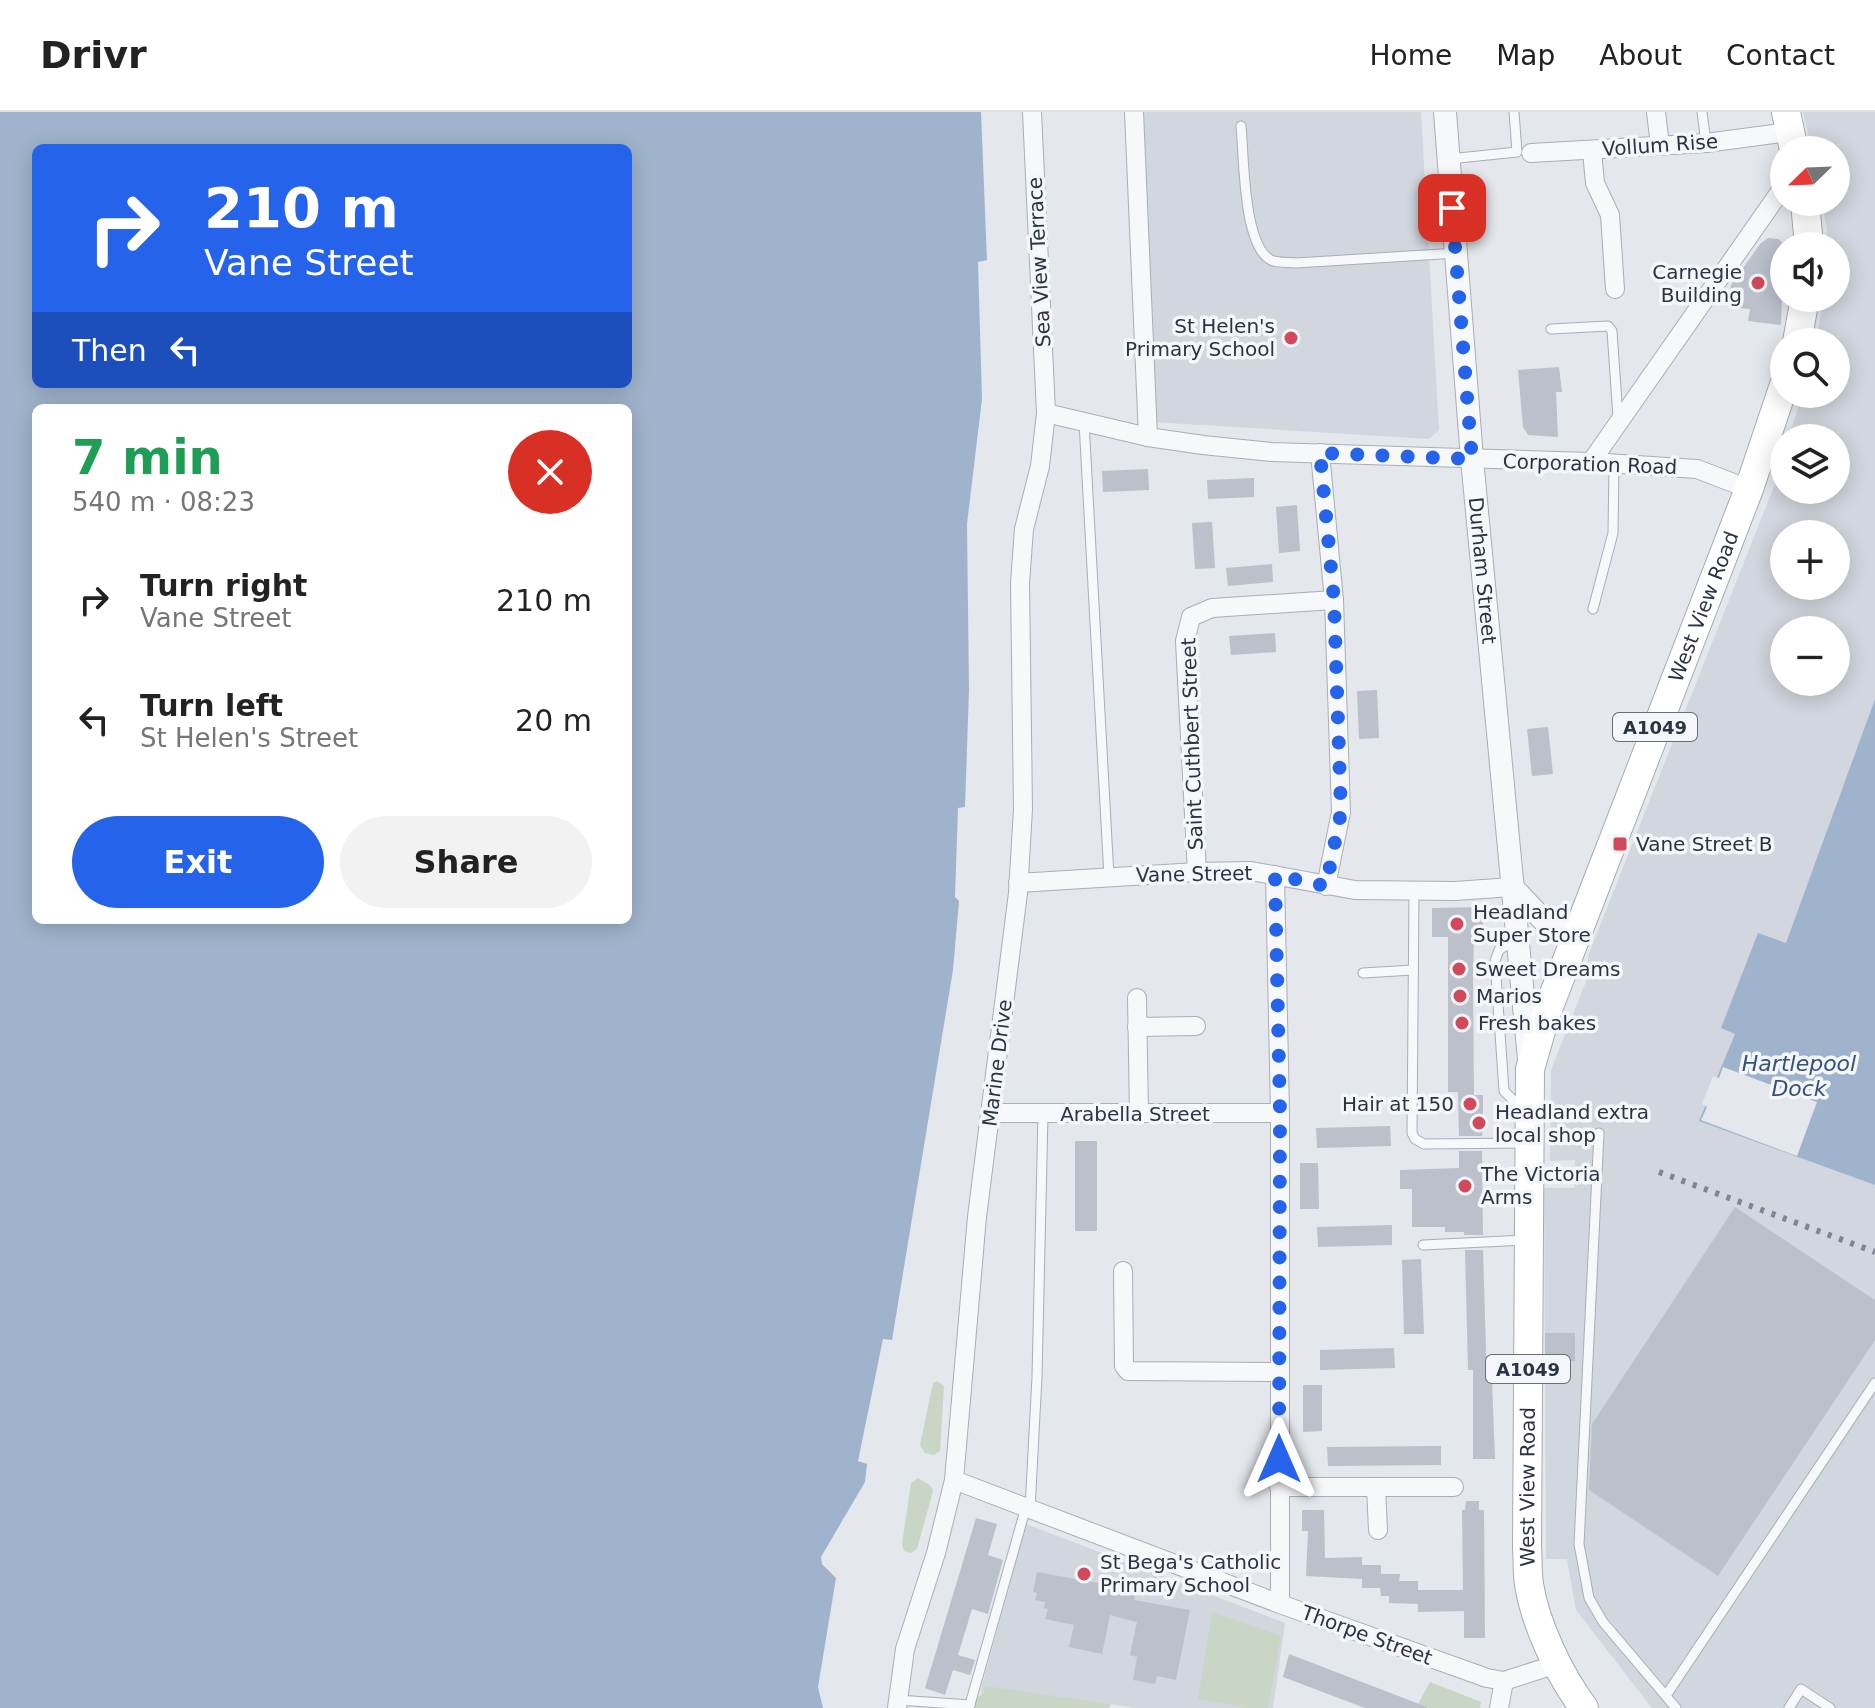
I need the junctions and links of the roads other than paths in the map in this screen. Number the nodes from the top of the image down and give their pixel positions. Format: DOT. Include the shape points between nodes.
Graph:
graph roads {
  1 [pos="1032,112"];
  2 [pos="1134,112"];
  3 [pos="1445,112"];
  4 [pos="1514,112"];
  5 [pos="1656,112"];
  6 [pos="1702,112"];
  7 [pos="1241,126"];
  8 [pos="1790,131"];
  9 [pos="1706,143"];
  10 [pos="1660,146"];
  11 [pos="1592,151"];
  12 [pos="1531,153"];
  13 [pos="1449,159"];
  14 [pos="1770,206"];
  15 [pos="1457,253"];
  16 [pos="1615,289"];
  17 [pos="1551,329"];
  18 [pos="1776,408"];
  19 [pos="1046,413"];
  20 [pos="1619,420"];
  21 [pos="1084,422"];
  22 [pos="1148,437"];
  23 [pos="1320,453"];
  24 [pos="1472,459"];
  25 [pos="1591,462"];
  26 [pos="1614,464"];
  27 [pos="1749,489"];
  28 [pos="1334,600"];
  29 [pos="1593,609"];
  30 [pos="1197,872"];
  31 [pos="1275,875"];
  32 [pos="1109,877"];
  33 [pos="1018,883"];
  34 [pos="1326,886"];
  35 [pos="1512,887"];
  36 [pos="1414,892"];
  37 [pos="1517,938"];
  38 [pos="1574,938"];
  39 [pos="1413,970"];
  40 [pos="1363,973"];
  41 [pos="1137,998"];
  42 [pos="1196,1026"];
  43 [pos="1137,1027"];
  44 [pos="1530,1069"];
  45 [pos="991,1113"];
  46 [pos="1280,1113"];
  47 [pos="1043,1114"];
  48 [pos="1139,1114"];
  49 [pos="1530,1130"];
  50 [pos="1599,1133"];
  51 [pos="1529,1240"];
  52 [pos="1423,1245"];
  53 [pos="1123,1271"];
  54 [pos="1279,1372"];
  55 [pos="1875,1383"];
  56 [pos="954,1480"];
  57 [pos="1279,1487"];
  58 [pos="1376,1487"];
  59 [pos="1454,1487"];
  60 [pos="1028,1508"];
  61 [pos="1378,1530"];
  62 [pos="1280,1604"];
  63 [pos="1557,1664"];
  64 [pos="1504,1681"];
  65 [pos="1667,1694"];
  66 [pos="898,1704"];
  67 [pos="970,1706"];
  68 [pos="1499,1708"];
  69 [pos="1584,1708"];
  70 [pos="1676,1708"];
  71 [pos="1789,1708"];
  72 [pos="1830,1708"];
  1 -- 19 [label="street, Sea View Terrace"];
  2 -- 22 [label="street"];
  3 -- 13 [label="street, Durham Street"];
  4 -- 13 [label="lane" via="1517,152"];
  5 -- 10 [label="street"];
  6 -- 9 [label="lane"];
  7 -- 15 [label="lane" via="1251,230 1259,250 1272,261"];
  8 -- 9 [label="street, Vollum Rise"];
  9 -- 10 [label="street, Vollum Rise"];
  10 -- 11 [label="street, Vollum Rise"];
  11 -- 12 [label="street, Vollum Rise"];
  11 -- 16 [label="street" via="1595,183 1610,215"];
  13 -- 15 [label="street, Durham Street"];
  14 -- 20 [label="street"];
  15 -- 24 [label="street, Durham Street"];
  17 -- 20 [label="lane" via="1608,326 1612,331"];
  18 -- 27 [label="main road, West View Road / A1049"];
  19 -- 21 [label="street, Corporation Road"];
  19 -- 33 [label="street, Marine Drive" via="1024,529 1020,583 1023,809"];
  20 -- 25 [label="street"];
  21 -- 22 [label="street, Corporation Road"];
  21 -- 32 [label="lane"];
  22 -- 23 [label="street, Corporation Road"];
  23 -- 24 [label="street, Corporation Road"];
  23 -- 28 [label="street"];
  24 -- 25 [label="street, Corporation Road"];
  24 -- 35 [label="street, Durham Street"];
  25 -- 26 [label="street, Corporation Road"];
  26 -- 27 [label="street, Corporation Road" via="1697,469"];
  26 -- 29 [label="lane" via="1613,533"];
  27 -- 38 [label="main road, West View Road / A1049"];
  28 -- 30 [label="street, Saint Cuthbert Street" via="1212,608 1191,617 1185,641"];
  28 -- 34 [label="street" via="1341,812"];
  30 -- 31 [label="street, Vane Street"];
  30 -- 32 [label="street, Vane Street"];
  31 -- 34 [label="street, Vane Street"];
  31 -- 46 [label="street"];
  32 -- 33 [label="street, Vane Street"];
  33 -- 45 [label="street, Marine Drive"];
  34 -- 36 [label="street, Vane Street"];
  35 -- 36 [label="street, Vane Street"];
  35 -- 37 [label="street, Durham Street"];
  35 -- 38 [label="street" via="1550,927"];
  36 -- 39 [label="lane"];
  37 -- 44 [label="street, Durham Street"];
  37 -- 49 [label="lane" via="1499,950 1495,961 1504,1091"];
  38 -- 44 [label="main road, West View Road / A1049"];
  39 -- 40 [label="lane"];
  39 -- 49 [label="lane" via="1415,1139 1424,1144"];
  41 -- 43 [label="street"];
  42 -- 43 [label="street"];
  43 -- 48 [label="street"];
  44 -- 49 [label="main road, West View Road / A1049"];
  45 -- 47 [label="street, Arabella Street"];
  45 -- 56 [label="street, Marine Drive"];
  46 -- 48 [label="street, Arabella Street"];
  46 -- 54 [label="street"];
  47 -- 48 [label="street, Arabella Street"];
  47 -- 60 [label="lane"];
  49 -- 51 [label="main road, West View Road / A1049"];
  50 -- 65 [label="lane" via="1579,1544 1589,1598 1603,1622"];
  51 -- 52 [label="lane"];
  51 -- 63 [label="main road, West View Road / A1049" via="1529,1586"];
  53 -- 54 [label="street" via="1128,1371"];
  54 -- 57 [label="street"];
  55 -- 65 [label="lane"];
  56 -- 60 [label="street, Thorpe Street"];
  56 -- 66 [label="street, Marine Drive" via="905,1649"];
  57 -- 58 [label="street"];
  57 -- 62 [label="street"];
  58 -- 59 [label="street"];
  58 -- 61 [label="street"];
  60 -- 62 [label="street, Thorpe Street"];
  60 -- 67 [label="lane"];
  62 -- 64 [label="street, Thorpe Street"];
  63 -- 64 [label="street"];
  63 -- 69 [label="main road, West View Road / A1049"];
  64 -- 68 [label="street"];
  65 -- 70 [label="lane"];
  66 -- 67 [label="lane"];
  71 -- 72 [label="lane" via="1801,1689"];
}
